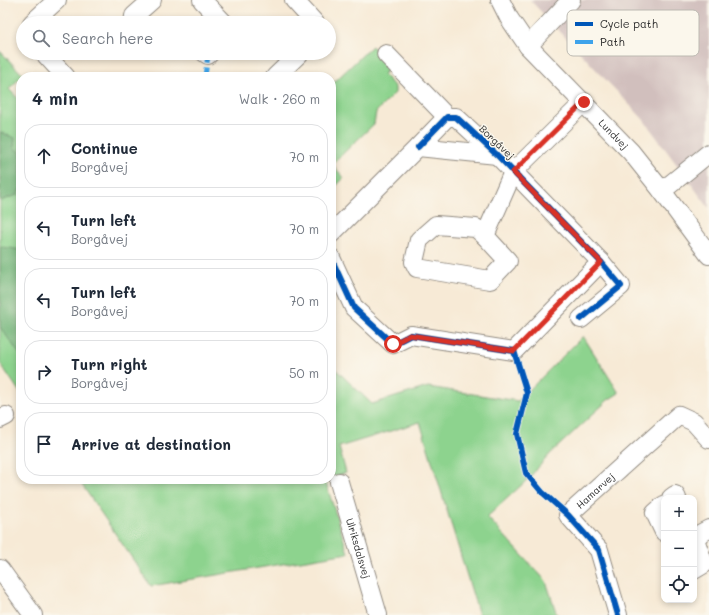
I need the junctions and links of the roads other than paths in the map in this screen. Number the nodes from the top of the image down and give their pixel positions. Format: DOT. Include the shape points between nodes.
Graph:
graph roads {
  1 [pos="57,0"];
  2 [pos="152,0"];
  3 [pos="202,0"];
  4 [pos="294,0"];
  5 [pos="500,0"];
  6 [pos="571,0"];
  7 [pos="40,16"];
  8 [pos="134,16"];
  9 [pos="217,16"];
  10 [pos="309,16"];
  11 [pos="528,46"];
  12 [pos="386,54"];
  13 [pos="50,60"];
  14 [pos="293,60"];
  15 [pos="61,72"];
  16 [pos="280,72"];
  17 [pos="584,102"];
  18 [pos="447,117"];
  19 [pos="418,147"];
  20 [pos="709,153"];
  21 [pos="497,155"];
  22 [pos="513,172"];
  23 [pos="662,191"];
  24 [pos="336,229"];
  25 [pos="485,236"];
  26 [pos="709,255"];
  27 [pos="601,262"];
  28 [pos="336,269"];
  29 [pos="581,319"];
  30 [pos="709,439"];
  31 [pos="338,482"];
  32 [pos="661,507"];
  33 [pos="661,526"];
  34 [pos="709,529"];
  35 [pos="697,535"];
  36 [pos="697,545"];
  37 [pos="697,568"];
  38 [pos="0,569"];
  39 [pos="33,615"];
  40 [pos="378,615"];
  41 [pos="618,615"];
  1 -- 7 [label="street"];
  2 -- 8 [label="street"];
  3 -- 9 [label="street"];
  4 -- 10 [label="street"];
  5 -- 11 [label="street, Lundvej"];
  6 -- 11 [label="street"];
  11 -- 17 [label="street, Lundvej"];
  12 -- 18 [label="street, Borgåvej"];
  13 -- 15 [label="street"];
  14 -- 16 [label="street"];
  17 -- 22 [label="street, Borgåvej"];
  17 -- 23 [label="street, Lundvej" via="631,152"];
  18 -- 19 [label="street"];
  18 -- 21 [label="street, Borgåvej" via="456,118"];
  19 -- 21 [label="street, Borgåvej"];
  19 -- 24 [label="street"];
  20 -- 23 [label="street"];
  21 -- 22 [label="street, Borgåvej"];
  22 -- 25 [label="street, Borgåvej"];
  22 -- 27 [label="street, Borgåvej"];
  23 -- 26 [label="street, Lundvej"];
  25 -- 25 [label="street" via="476,228 436,225 419,240 414,262 418,268 490,280 508,261"];
  27 -- 28 [label="street" via="514,351 410,335 393,344 354,308"];
  27 -- 29 [label="street, Borgåvej" via="621,286"];
  30 -- 41 [label="street, Hamarvej" via="694,422 679,415 568,515 599,550"];
  31 -- 40 [label="street, Ulriksdalsvej"];
  32 -- 33 [label="street" via="655,513"];
  34 -- 35 [label="street"];
  36 -- 37 [label="street" via="704,564"];
  38 -- 39 [label="street"];
}
